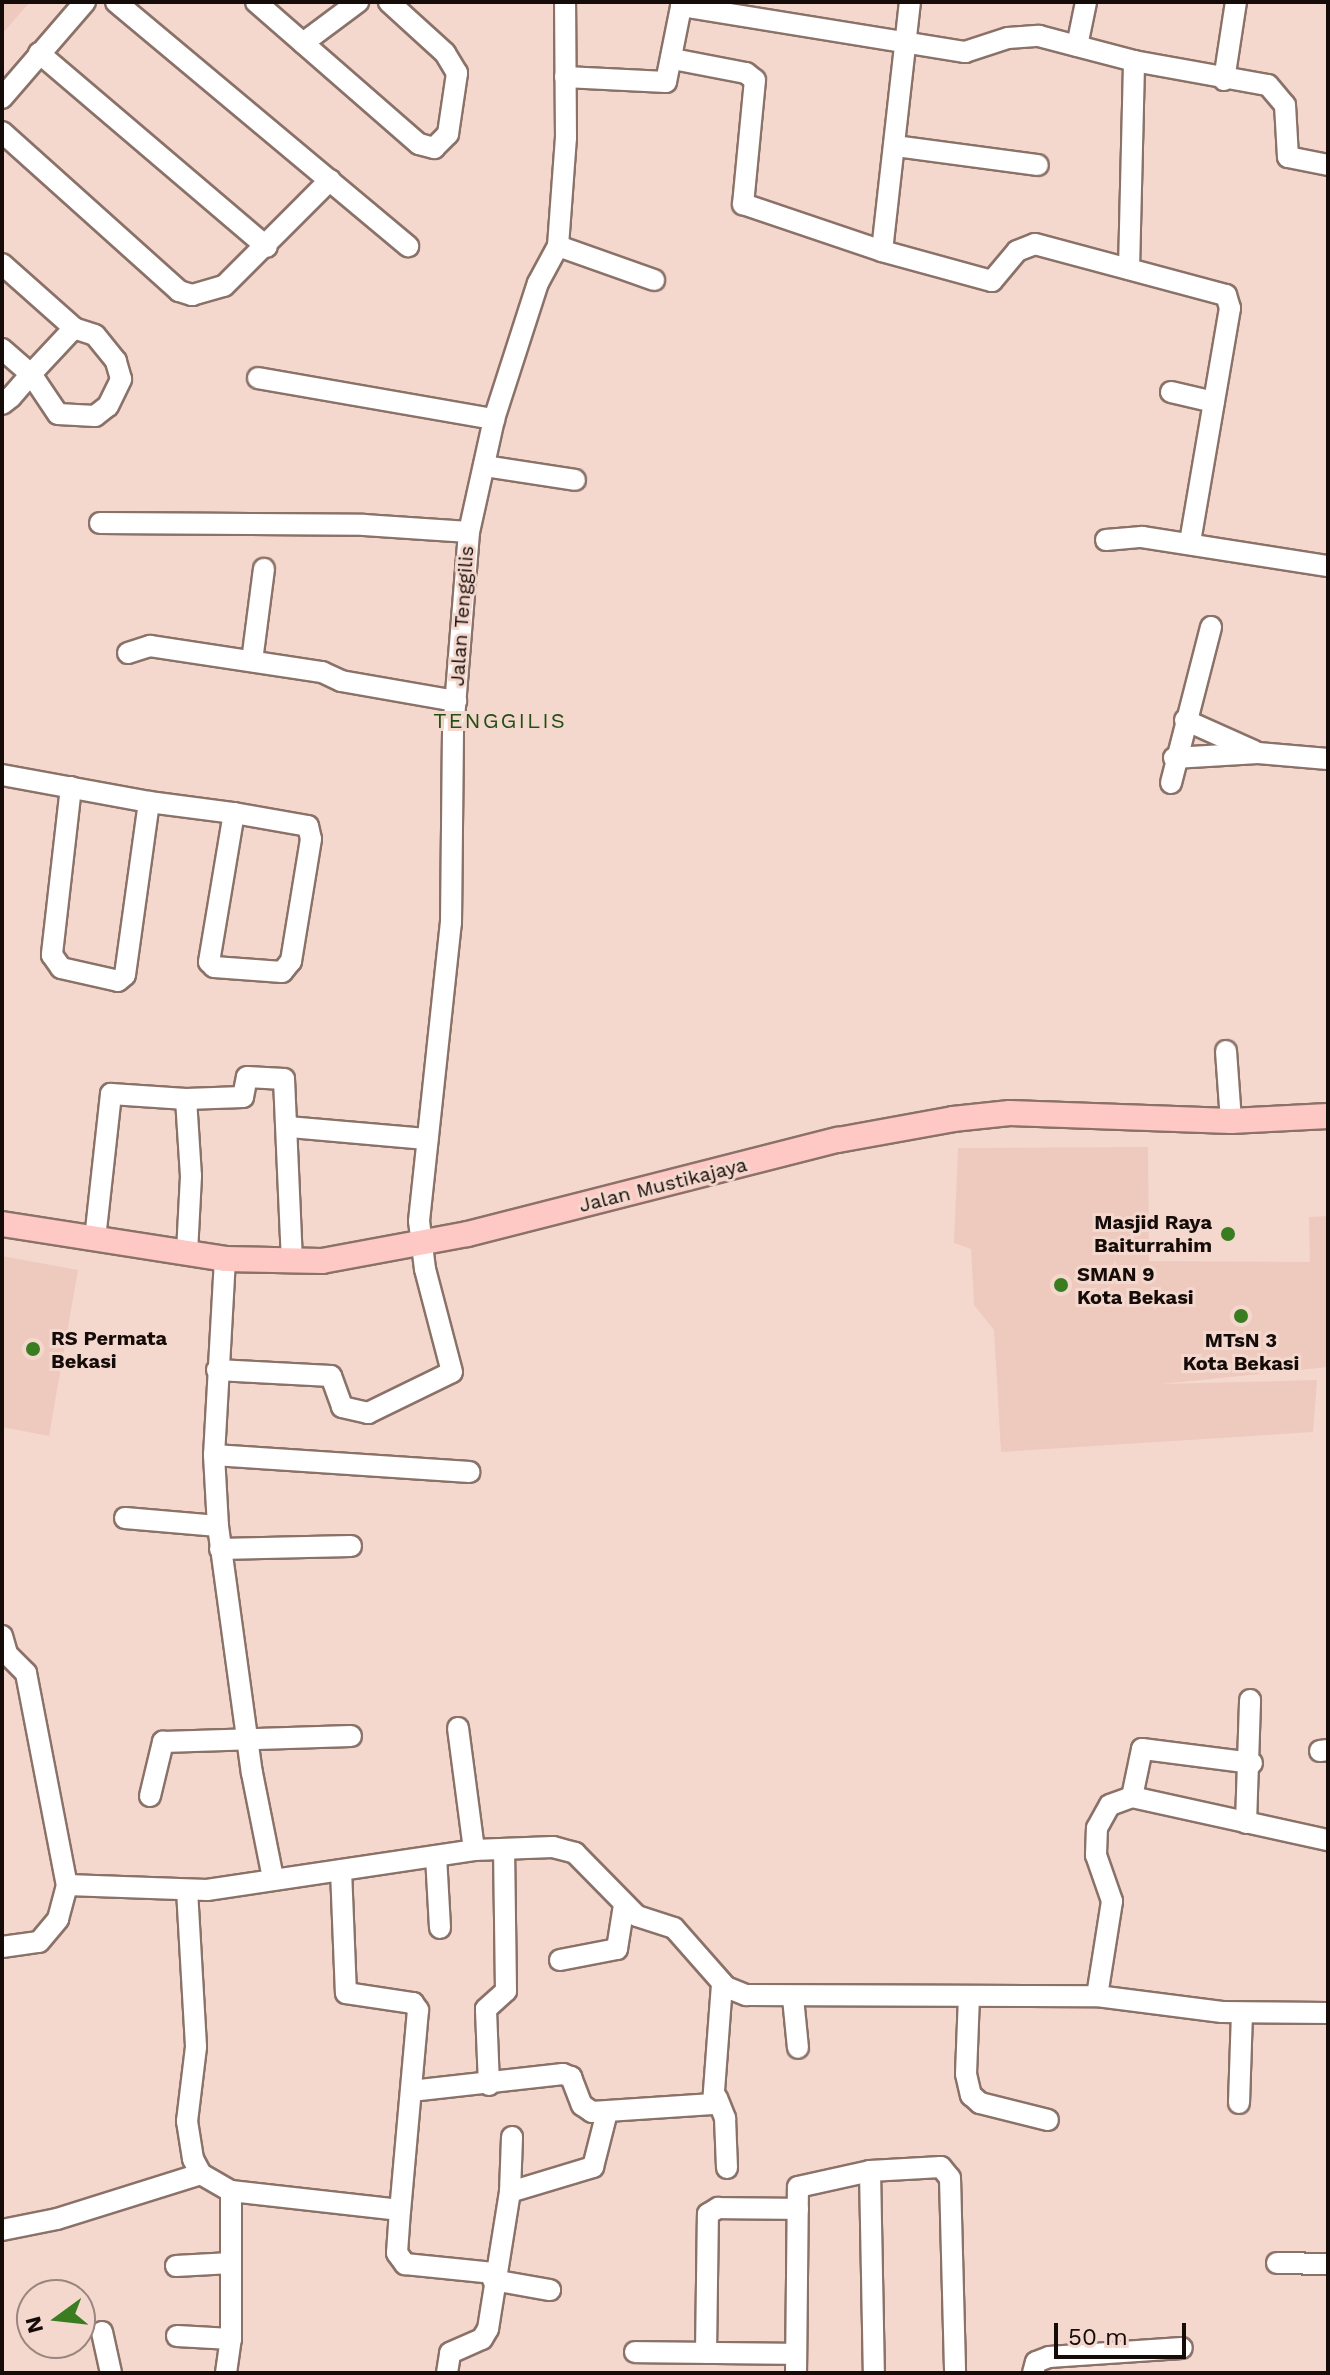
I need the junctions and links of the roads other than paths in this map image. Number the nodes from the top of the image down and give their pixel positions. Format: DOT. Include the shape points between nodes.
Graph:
graph roads {
  1 [pos="85,2"];
  2 [pos="116,2"];
  3 [pos="256,2"];
  4 [pos="358,2"];
  5 [pos="389,2"];
  6 [pos="565,2"];
  7 [pos="910,2"];
  8 [pos="1086,2"];
  9 [pos="1236,2"];
  10 [pos="681,4"];
  11 [pos="303,43"];
  12 [pos="907,43"];
  13 [pos="1077,46"];
  14 [pos="39,53"];
  15 [pos="673,59"];
  16 [pos="1134,61"];
  17 [pos="565,77"];
  18 [pos="1224,80"];
  19 [pos="2,98"];
  20 [pos="2,132"];
  21 [pos="895,146"];
  22 [pos="1038,165"];
  23 [pos="1328,165"];
  24 [pos="330,180"];
  25 [pos="408,246"];
  26 [pos="558,246"];
  27 [pos="267,247"];
  28 [pos="882,251"];
  29 [pos="2,264"];
  30 [pos="1129,269"];
  31 [pos="654,280"];
  32 [pos="74,328"];
  33 [pos="2,349"];
  34 [pos="31,374"];
  35 [pos="258,378"];
  36 [pos="1171,392"];
  37 [pos="1214,402"];
  38 [pos="2,404"];
  39 [pos="494,419"];
  40 [pos="484,466"];
  41 [pos="575,480"];
  42 [pos="100,523"];
  43 [pos="469,532"];
  44 [pos="1106,540"];
  45 [pos="1190,543"];
  46 [pos="1328,566"];
  47 [pos="264,569"];
  48 [pos="1211,627"];
  49 [pos="128,653"];
  50 [pos="252,661"];
  51 [pos="456,701"];
  52 [pos="1185,720"];
  53 [pos="1258,753"];
  54 [pos="1174,758"];
  55 [pos="1328,759"];
  56 [pos="2,775"];
  57 [pos="1171,783"];
  58 [pos="71,787"];
  59 [pos="149,802"];
  60 [pos="234,813"];
  61 [pos="1226,1051"];
  62 [pos="186,1099"];
  63 [pos="1328,1116"];
  64 [pos="1231,1121"];
  65 [pos="289,1127"];
  66 [pos="427,1139"];
  67 [pos="2,1224"];
  68 [pos="95,1239"];
  69 [pos="420,1244"];
  70 [pos="187,1253"];
  71 [pos="225,1259"];
  72 [pos="292,1261"];
  73 [pos="217,1370"];
  74 [pos="214,1455"];
  75 [pos="469,1472"];
  76 [pos="125,1518"];
  77 [pos="218,1526"];
  78 [pos="351,1546"];
  79 [pos="220,1549"];
  80 [pos="2,1636"];
  81 [pos="1250,1700"];
  82 [pos="458,1728"];
  83 [pos="351,1736"];
  84 [pos="248,1737"];
  85 [pos="1252,1763"];
  86 [pos="150,1796"];
  87 [pos="1132,1797"];
  88 [pos="1246,1823"];
  89 [pos="1328,1840"];
  90 [pos="474,1850"];
  91 [pos="504,1850"];
  92 [pos="436,1856"];
  93 [pos="341,1870"];
  94 [pos="273,1878"];
  95 [pos="67,1885"];
  96 [pos="187,1890"];
  97 [pos="624,1905"];
  98 [pos="440,1928"];
  99 [pos="2,1947"];
  100 [pos="560,1960"];
  101 [pos="722,1983"];
  102 [pos="969,1996"];
  103 [pos="1097,1996"];
  104 [pos="793,1998"];
  105 [pos="1242,2013"];
  106 [pos="1328,2013"];
  107 [pos="798,2048"];
  108 [pos="489,2085"];
  109 [pos="411,2091"];
  110 [pos="717,2098"];
  111 [pos="1239,2103"];
  112 [pos="607,2112"];
  113 [pos="1048,2120"];
  114 [pos="512,2137"];
  115 [pos="727,2168"];
  116 [pos="870,2171"];
  117 [pos="201,2174"];
  118 [pos="231,2191"];
  119 [pos="510,2192"];
  120 [pos="798,2209"];
  121 [pos="400,2210"];
  122 [pos="2,2230"];
  123 [pos="231,2263"];
  124 [pos="1277,2263"];
  125 [pos="1328,2264"];
  126 [pos="176,2266"];
  127 [pos="493,2276"];
  128 [pos="550,2290"];
  129 [pos="102,2332"];
  130 [pos="177,2336"];
  131 [pos="231,2339"];
  132 [pos="1182,2348"];
  133 [pos="635,2352"];
  134 [pos="706,2353"];
  135 [pos="796,2363"];
  136 [pos="111,2373"];
  137 [pos="226,2373"];
  138 [pos="447,2373"];
  139 [pos="874,2373"];
  140 [pos="955,2373"];
  141 [pos="1033,2373"];
  1 -- 14 [label="street"];
  2 -- 24 [label="street"];
  3 -- 11 [label="street"];
  4 -- 11 [label="street"];
  5 -- 11 [label="street" via="445,53 457,73 448,134 434,148 419,144"];
  6 -- 17 [label="street, Jalan Tenggilis"];
  7 -- 12 [label="street"];
  8 -- 13 [label="street"];
  9 -- 18 [label="street"];
  10 -- 12 [label="street"];
  10 -- 15 [label="street"];
  12 -- 13 [label="street" via="965,52 1022,36"];
  12 -- 21 [label="street"];
  13 -- 16 [label="street"];
  14 -- 19 [label="street"];
  14 -- 27 [label="street"];
  15 -- 17 [label="street" via="666,82"];
  15 -- 28 [label="street" via="746,73 755,80 743,204"];
  16 -- 18 [label="street"];
  16 -- 30 [label="street"];
  17 -- 26 [label="street, Jalan Tenggilis"];
  18 -- 23 [label="street" via="1275,89 1285,105 1288,157"];
  20 -- 27 [label="street" via="179,291 214,292"];
  21 -- 22 [label="street"];
  21 -- 28 [label="street"];
  24 -- 25 [label="street"];
  24 -- 27 [label="street"];
  26 -- 31 [label="street"];
  26 -- 39 [label="street, Jalan Tenggilis" via="538,283"];
  28 -- 30 [label="street" via="978,281 992,281 1017,251 1035,244"];
  29 -- 32 [label="street"];
  30 -- 37 [label="street" via="1219,292 1229,300"];
  32 -- 34 [label="street"];
  32 -- 34 [label="street" via="95,335 116,361 120,387 108,406 95,416 58,414"];
  33 -- 34 [label="street"];
  34 -- 38 [label="street"];
  35 -- 39 [label="street"];
  36 -- 37 [label="street"];
  37 -- 45 [label="street"];
  39 -- 40 [label="street, Jalan Tenggilis"];
  40 -- 41 [label="street"];
  40 -- 43 [label="street, Jalan Tenggilis"];
  42 -- 43 [label="street" via="364,525"];
  43 -- 51 [label="street, Jalan Tenggilis"];
  44 -- 45 [label="street" via="1142,537"];
  45 -- 46 [label="street"];
  47 -- 50 [label="street"];
  48 -- 52 [label="street"];
  49 -- 50 [label="street" via="150,646"];
  50 -- 51 [label="street"];
  51 -- 66 [label="street, Jalan Tenggilis" via="451,923"];
  52 -- 53 [label="street"];
  52 -- 54 [label="street"];
  53 -- 54 [label="street"];
  53 -- 55 [label="street"];
  54 -- 57 [label="street"];
  56 -- 58 [label="street"];
  58 -- 59 [label="street"];
  58 -- 59 [label="street" via="52,955 61,968 118,981 125,975"];
  59 -- 60 [label="street"];
  60 -- 60 [label="street" via="209,962 214,967 282,972 291,961 312,832 308,826"];
  61 -- 64 [label="street"];
  62 -- 65 [label="street" via="243,1097 247,1077 283,1077"];
  62 -- 68 [label="street" via="111,1094"];
  62 -- 70 [label="street" via="191,1176"];
  63 -- 64 [label="main road, Jalan Mustikajaya"];
  64 -- 69 [label="main road, Jalan Mustikajaya" via="1010,1113 953,1119 838,1140"];
  65 -- 66 [label="street"];
  65 -- 72 [label="street"];
  66 -- 69 [label="street, Jalan Tenggilis"];
  67 -- 68 [label="main road, Jalan Mustikajaya"];
  68 -- 70 [label="main road, Jalan Mustikajaya"];
  69 -- 72 [label="main road, Jalan Mustikajaya"];
  69 -- 73 [label="street, Jalan Tenggilis" via="452,1368 447,1379 368,1413 342,1407 331,1376"];
  70 -- 71 [label="main road, Jalan Mustikajaya"];
  71 -- 72 [label="main road, Jalan Mustikajaya"];
  71 -- 73 [label="street"];
  73 -- 74 [label="street"];
  74 -- 75 [label="street"];
  74 -- 77 [label="street"];
  76 -- 77 [label="street"];
  77 -- 79 [label="street"];
  78 -- 79 [label="street"];
  79 -- 84 [label="street"];
  80 -- 95 [label="street" via="7,1654 26,1673"];
  81 -- 85 [label="street"];
  82 -- 90 [label="street"];
  83 -- 84 [label="street"];
  84 -- 86 [label="street" via="163,1742"];
  84 -- 94 [label="street"];
  85 -- 87 [label="street" via="1142,1749"];
  85 -- 88 [label="street"];
  87 -- 88 [label="street"];
  87 -- 103 [label="street" via="1110,1805 1097,1828 1096,1855 1112,1901"];
  88 -- 89 [label="street"];
  90 -- 91 [label="street"];
  90 -- 92 [label="street"];
  91 -- 97 [label="street" via="568,1848"];
  91 -- 108 [label="street" via="506,1991 486,2009"];
  92 -- 93 [label="street"];
  92 -- 98 [label="street"];
  93 -- 94 [label="street"];
  93 -- 109 [label="street" via="346,1993 417,2006"];
  94 -- 96 [label="street"];
  95 -- 96 [label="street"];
  95 -- 99 [label="street" via="49,1933 39,1942"];
  96 -- 117 [label="street" via="196,2047 187,2121"];
  97 -- 100 [label="street" via="617,1949"];
  97 -- 101 [label="street" via="637,1916 674,1928"];
  101 -- 104 [label="street" via="746,1995"];
  101 -- 110 [label="street"];
  102 -- 103 [label="street"];
  102 -- 104 [label="street" via="905,1992"];
  102 -- 113 [label="street" via="966,2074 971,2095 980,2103"];
  103 -- 105 [label="street"];
  104 -- 107 [label="street"];
  105 -- 106 [label="street"];
  105 -- 111 [label="street"];
  108 -- 109 [label="street"];
  108 -- 112 [label="street" via="567,2075 586,2109"];
  109 -- 121 [label="street"];
  110 -- 112 [label="street" via="713,2104"];
  110 -- 115 [label="street" via="725,2118"];
  112 -- 119 [label="street" via="593,2167"];
  114 -- 119 [label="street"];
  116 -- 120 [label="street" via="801,2183"];
  116 -- 139 [label="street"];
  116 -- 140 [label="street" via="941,2167 949,2172"];
  117 -- 118 [label="street"];
  117 -- 122 [label="street" via="57,2219"];
  118 -- 121 [label="street"];
  118 -- 123 [label="street"];
  119 -- 127 [label="street"];
  120 -- 134 [label="street" via="718,2208 708,2214"];
  120 -- 135 [label="street"];
  121 -- 127 [label="street" via="397,2253 405,2264"];
  123 -- 126 [label="street"];
  123 -- 131 [label="street"];
  124 -- 125 [label="street"];
  127 -- 128 [label="street"];
  127 -- 138 [label="street" via="484,2336 450,2353"];
  129 -- 136 [label="street"];
  130 -- 131 [label="street"];
  131 -- 137 [label="street"];
  132 -- 141 [label="street" via="1049,2357 1036,2362"];
  133 -- 134 [label="street"];
  134 -- 135 [label="street"];
}
